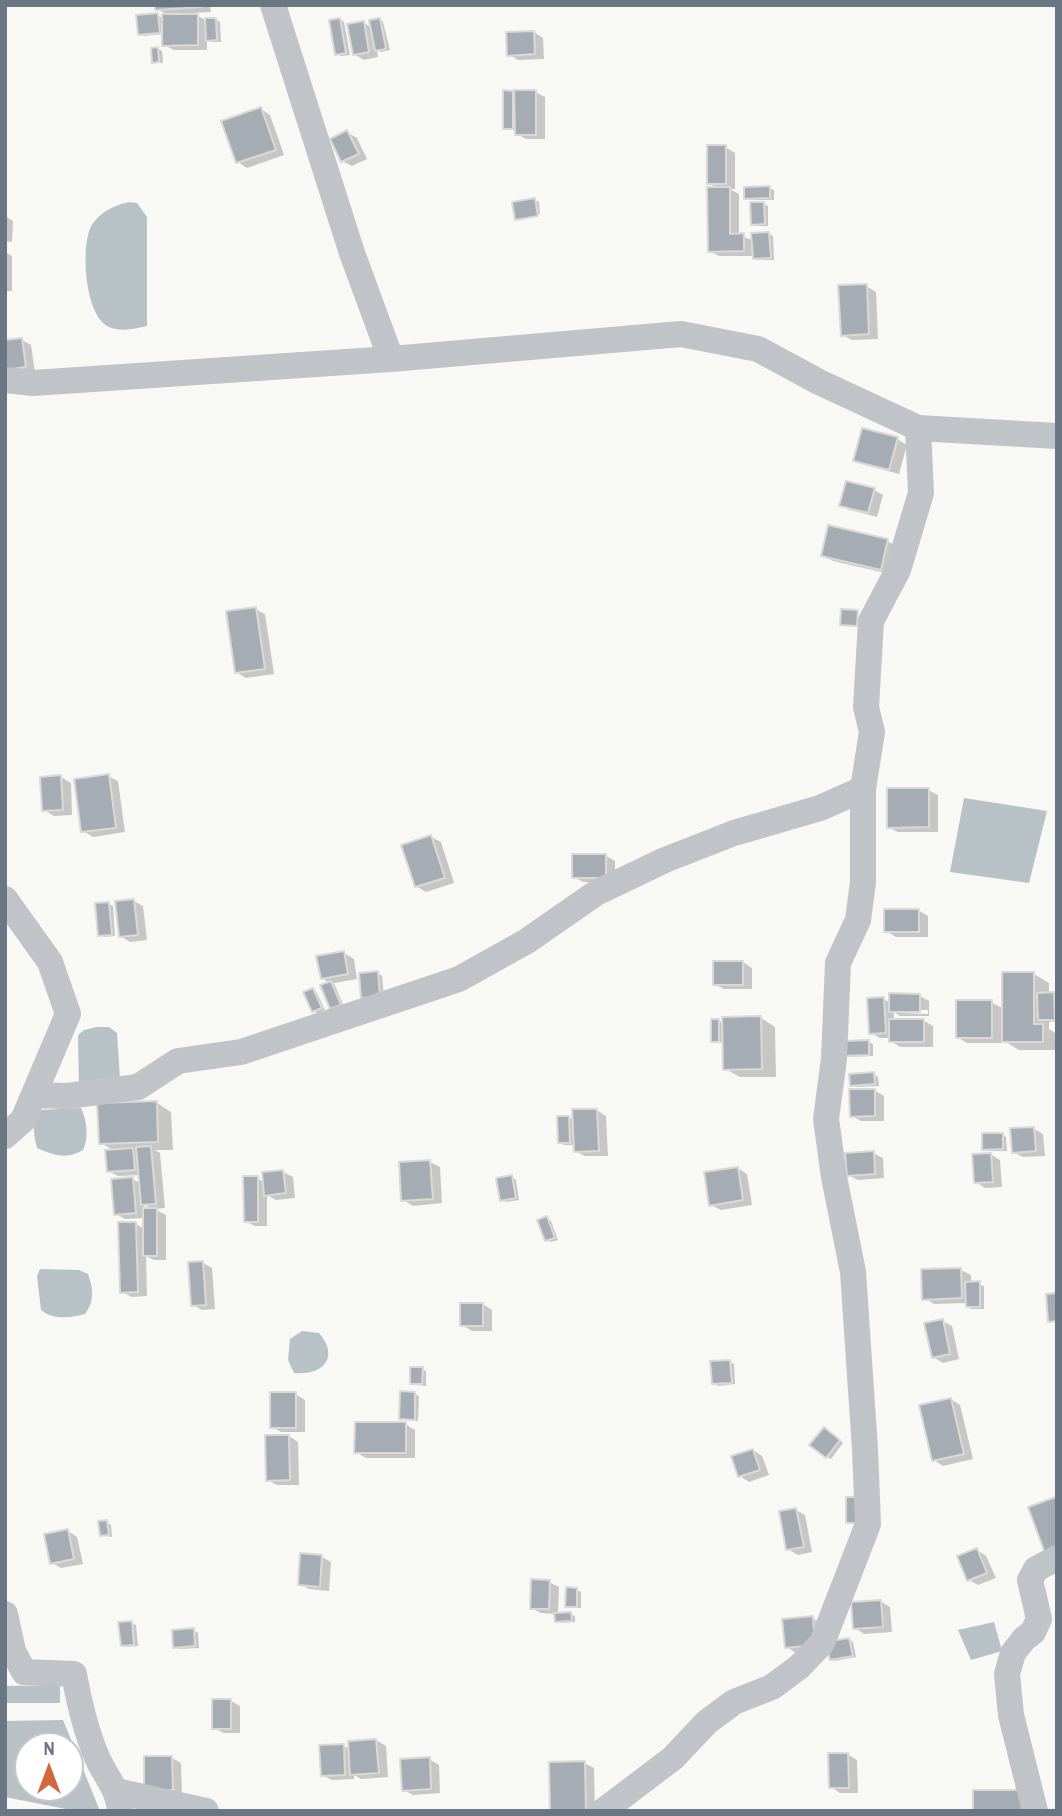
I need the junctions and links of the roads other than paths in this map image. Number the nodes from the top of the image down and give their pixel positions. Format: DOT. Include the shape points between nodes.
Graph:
graph roads {
  1 [pos="273,5"];
  2 [pos="391,359"];
  3 [pos="5,380"];
  4 [pos="918,428"];
  5 [pos="1057,436"];
  6 [pos="863,789"];
  7 [pos="5,899"];
  8 [pos="34,1095"];
  9 [pos="5,1136"];
  10 [pos="1057,1558"];
  11 [pos="5,1614"];
  12 [pos="118,1801"];
  13 [pos="206,1811"];
  14 [pos="603,1811"];
  15 [pos="1035,1811"];
  1 -- 2 [label="street"];
  2 -- 3 [label="street" via="33,383"];
  2 -- 4 [label="street" via="681,334 758,349"];
  4 -- 5 [label="street"];
  4 -- 6 [label="street" via="921,493 898,570 871,621 866,707 872,732"];
  6 -- 8 [label="street" via="665,860 596,893 527,942 459,979 240,1052 178,1061 138,1087 68,1096"];
  6 -- 14 [label="street" via="863,882 858,920 838,963 826,1119 853,1272 868,1524 822,1643 772,1687 734,1702 707,1722 673,1758"];
  7 -- 8 [label="street" via="50,962 68,1014"];
  8 -- 9 [label="street" via="23,1121"];
  10 -- 15 [label="street" via="1036,1569 1030,1580 1039,1619 1013,1653 1007,1674 1011,1714"];
  11 -- 12 [label="street" via="13,1651 24,1672 74,1674 82,1717"];
  12 -- 13 [label="street"];
}
